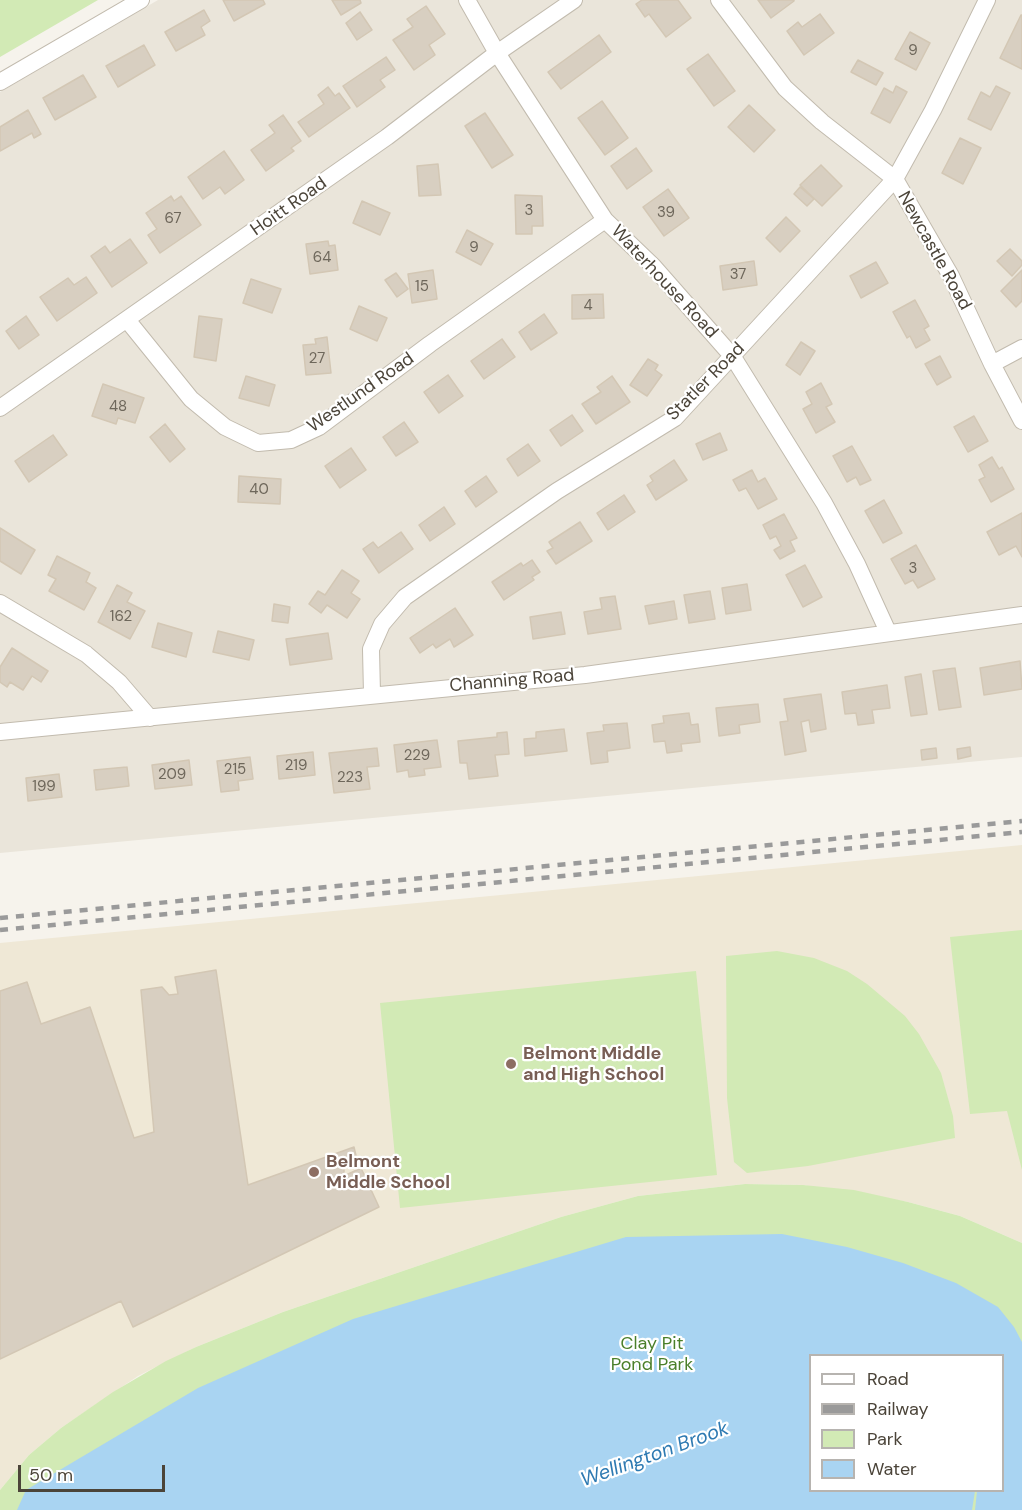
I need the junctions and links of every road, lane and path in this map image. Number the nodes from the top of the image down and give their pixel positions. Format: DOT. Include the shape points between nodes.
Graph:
graph roads {
  1 [pos="141,0"];
  2 [pos="466,0"];
  3 [pos="574,0"];
  4 [pos="719,0"];
  5 [pos="987,0"];
  6 [pos="497,53"];
  7 [pos="0,82"];
  8 [pos="895,179"];
  9 [pos="605,220"];
  10 [pos="128,321"];
  11 [pos="1022,348"];
  12 [pos="733,357"];
  13 [pos="992,364"];
  14 [pos="0,408"];
  15 [pos="1022,421"];
  16 [pos="0,603"];
  17 [pos="1022,615"];
  18 [pos="888,632"];
  19 [pos="372,694"];
  20 [pos="150,718"];
  21 [pos="0,732"];
  1 -- 7 [label="street"];
  2 -- 6 [label="street, Waterhouse Road"];
  3 -- 6 [label="street, Hoitt Road"];
  4 -- 8 [label="street, Newcastle Road" via="784,88"];
  5 -- 8 [label="street, Statler Road"];
  6 -- 9 [label="street, Waterhouse Road"];
  6 -- 10 [label="street, Hoitt Road" via="387,137"];
  8 -- 12 [label="street, Statler Road"];
  8 -- 13 [label="street, Newcastle Road" via="951,276"];
  9 -- 10 [label="street, Westlund Road" via="319,427 291,440 258,443 225,427 191,399"];
  9 -- 12 [label="street, Waterhouse Road" via="653,266"];
  10 -- 14 [label="street, Hoitt Road"];
  11 -- 13 [label="street"];
  12 -- 18 [label="street, Waterhouse Road" via="829,513"];
  12 -- 19 [label="street, Statler Road" via="675,418 557,491 405,597 382,624 371,650"];
  13 -- 15 [label="street, Newcastle Road"];
  16 -- 20 [label="street" via="86,654 119,682"];
  17 -- 18 [label="street, Channing Road"];
  18 -- 19 [label="street, Channing Road" via="585,675"];
  19 -- 20 [label="street, Channing Road"];
  20 -- 21 [label="street, Channing Road"];
}
